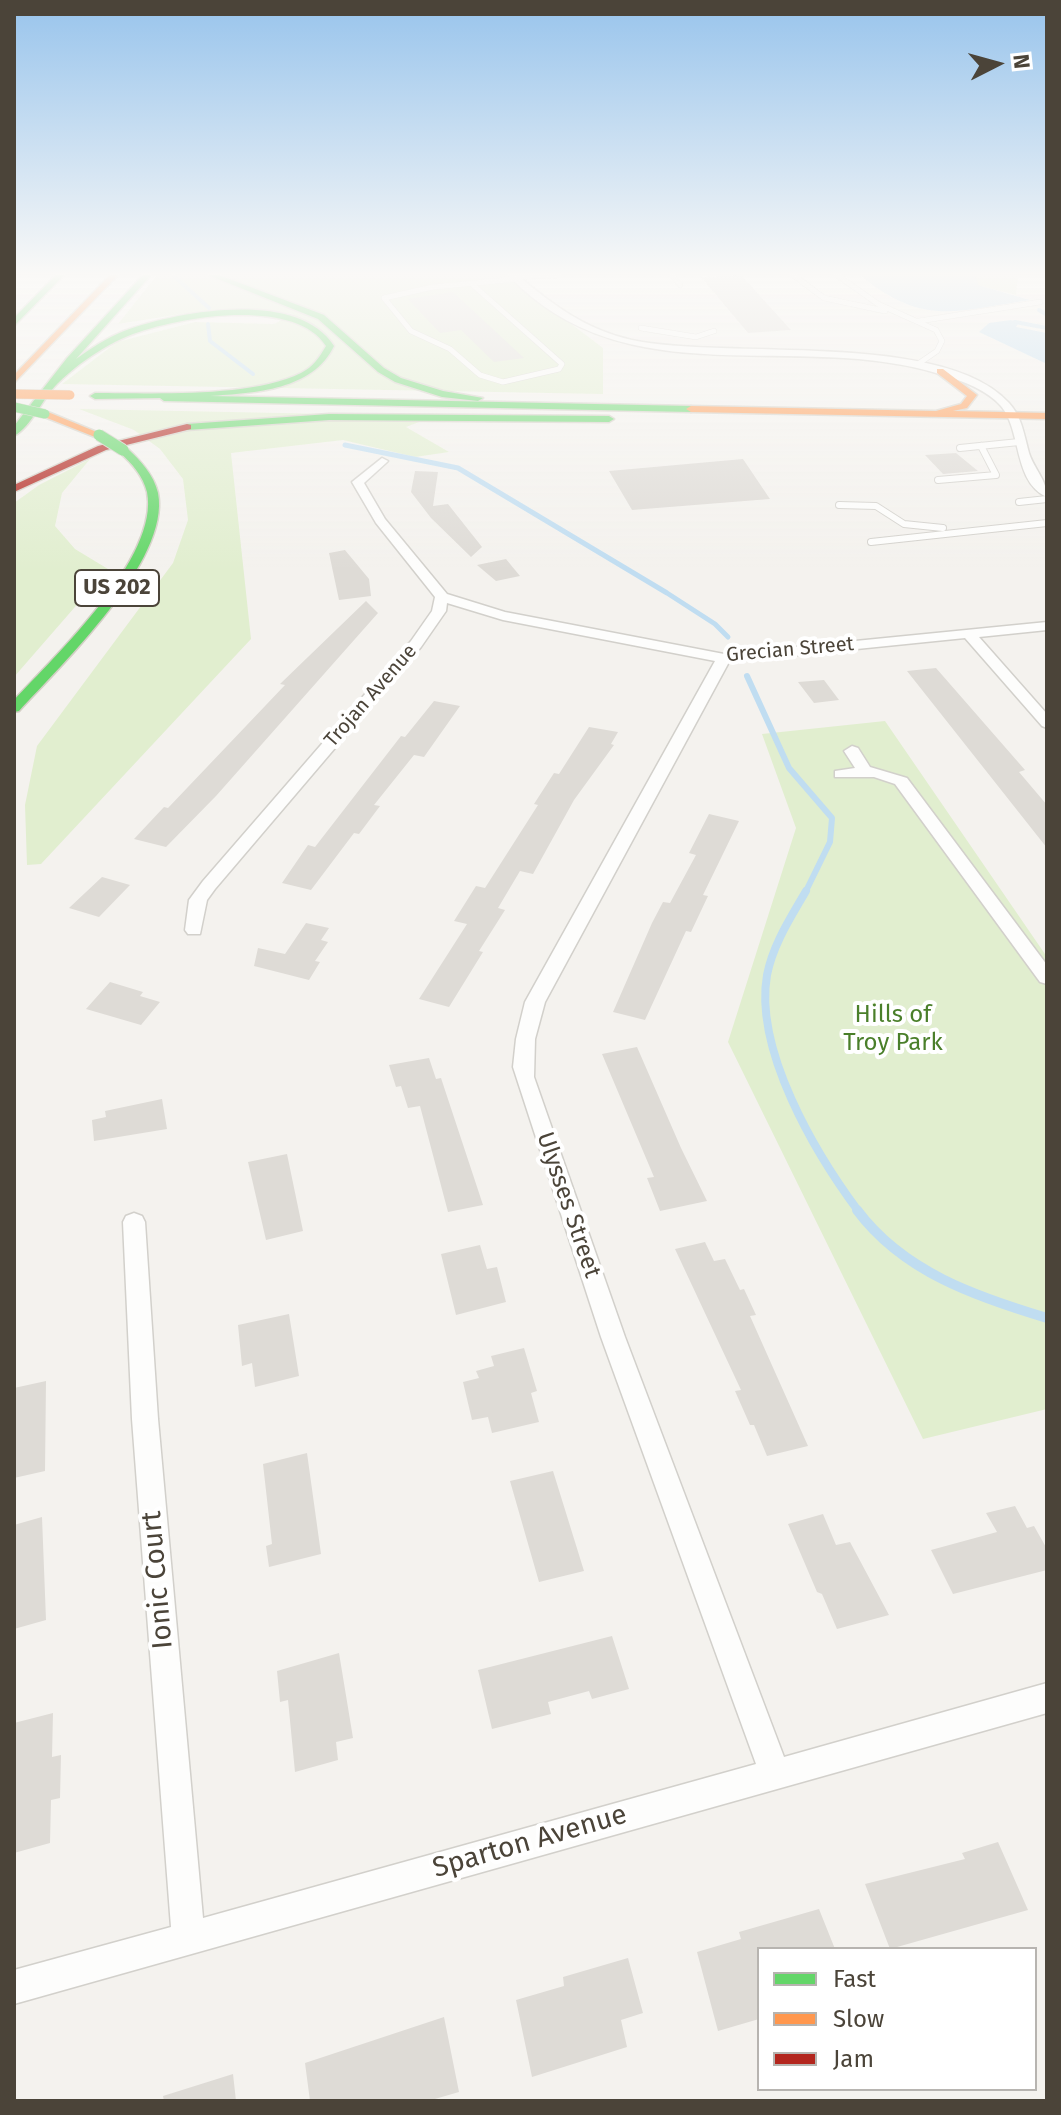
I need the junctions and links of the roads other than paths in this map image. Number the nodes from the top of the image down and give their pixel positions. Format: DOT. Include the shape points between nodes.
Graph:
graph roads {
  1 [pos="60,374"];
  2 [pos="63,374"];
  3 [pos="301,374"];
  4 [pos="389,374"];
  5 [pos="478,374"];
  6 [pos="541,374"];
  7 [pos="944,374"];
  8 [pos="947,374"];
  9 [pos="51,384"];
  10 [pos="984,389"];
  11 [pos="14,394"];
  12 [pos="95,396"];
  13 [pos="14,407"];
  14 [pos="609,412"];
  15 [pos="926,413"];
  16 [pos="1047,414"];
  17 [pos="1016,428"];
  18 [pos="1047,428"];
  19 [pos="14,433"];
  20 [pos="981,446"];
  21 [pos="960,448"];
  22 [pos="382,461"];
  23 [pos="938,480"];
  24 [pos="14,489"];
  25 [pos="1047,496"];
  26 [pos="1019,502"];
  27 [pos="839,505"];
  28 [pos="1047,523"];
  29 [pos="964,530"];
  30 [pos="871,542"];
  31 [pos="442,597"];
  32 [pos="1047,626"];
  33 [pos="969,634"];
  34 [pos="724,658"];
  35 [pos="14,708"];
  36 [pos="1047,723"];
  37 [pos="852,751"];
  38 [pos="865,772"];
  39 [pos="841,774"];
  40 [pos="194,930"];
  41 [pos="1047,978"];
  42 [pos="134,1222"];
  43 [pos="1047,1698"];
  44 [pos="775,1774"];
  45 [pos="188,1937"];
  46 [pos="14,1987"];
  1 -- 9 [label="main road"];
  2 -- 9 [label="main road"];
  3 -- 12 [label="main road" via="262,387"];
  4 -- 14 [label="main road" via="417,387"];
  5 -- 6 [label="lane" via="503,382"];
  7 -- 15 [label="main road" via="968,389 972,400"];
  8 -- 10 [label="street"];
  9 -- 19 [label="main road"];
  10 -- 16 [label="main road"];
  10 -- 17 [label="street" via="1003,402"];
  11 -- 12 [label="main road, bridge"];
  12 -- 14 [label="main road"];
  13 -- 35 [label="main road, US 202, bridge" via="99,435 123,450 152,487 155,507 145,544 124,580"];
  14 -- 15 [label="main road"];
  14 -- 17 [label="main road"];
  14 -- 24 [label="main road" via="201,423 102,446"];
  15 -- 17 [label="main road"];
  16 -- 17 [label="main road"];
  17 -- 18 [label="main road"];
  17 -- 20 [label="lane"];
  17 -- 25 [label="street" via="1026,461"];
  20 -- 21 [label="lane"];
  20 -- 23 [label="lane" via="996,475"];
  22 -- 31 [label="street" via="358,482 363,495"];
  25 -- 26 [label="lane"];
  27 -- 29 [label="lane" via="876,506 904,524"];
  28 -- 29 [label="lane"];
  29 -- 30 [label="lane"];
  31 -- 34 [label="street, Grecian Street" via="503,616"];
  31 -- 40 [label="street, Trojan Avenue" via="439,611 416,644 209,885 198,900"];
  32 -- 33 [label="street, Grecian Street"];
  33 -- 34 [label="street, Grecian Street"];
  33 -- 36 [label="street"];
  34 -- 44 [label="street, Ulysses Street" via="535,1002 522,1062 613,1337"];
  37 -- 38 [label="street"];
  38 -- 39 [label="street"];
  38 -- 41 [label="street" via="901,781"];
  42 -- 45 [label="street, Ionic Court"];
  43 -- 44 [label="street, Sparton Avenue"];
  44 -- 45 [label="street, Sparton Avenue"];
  45 -- 46 [label="street, Sparton Avenue"];
}
